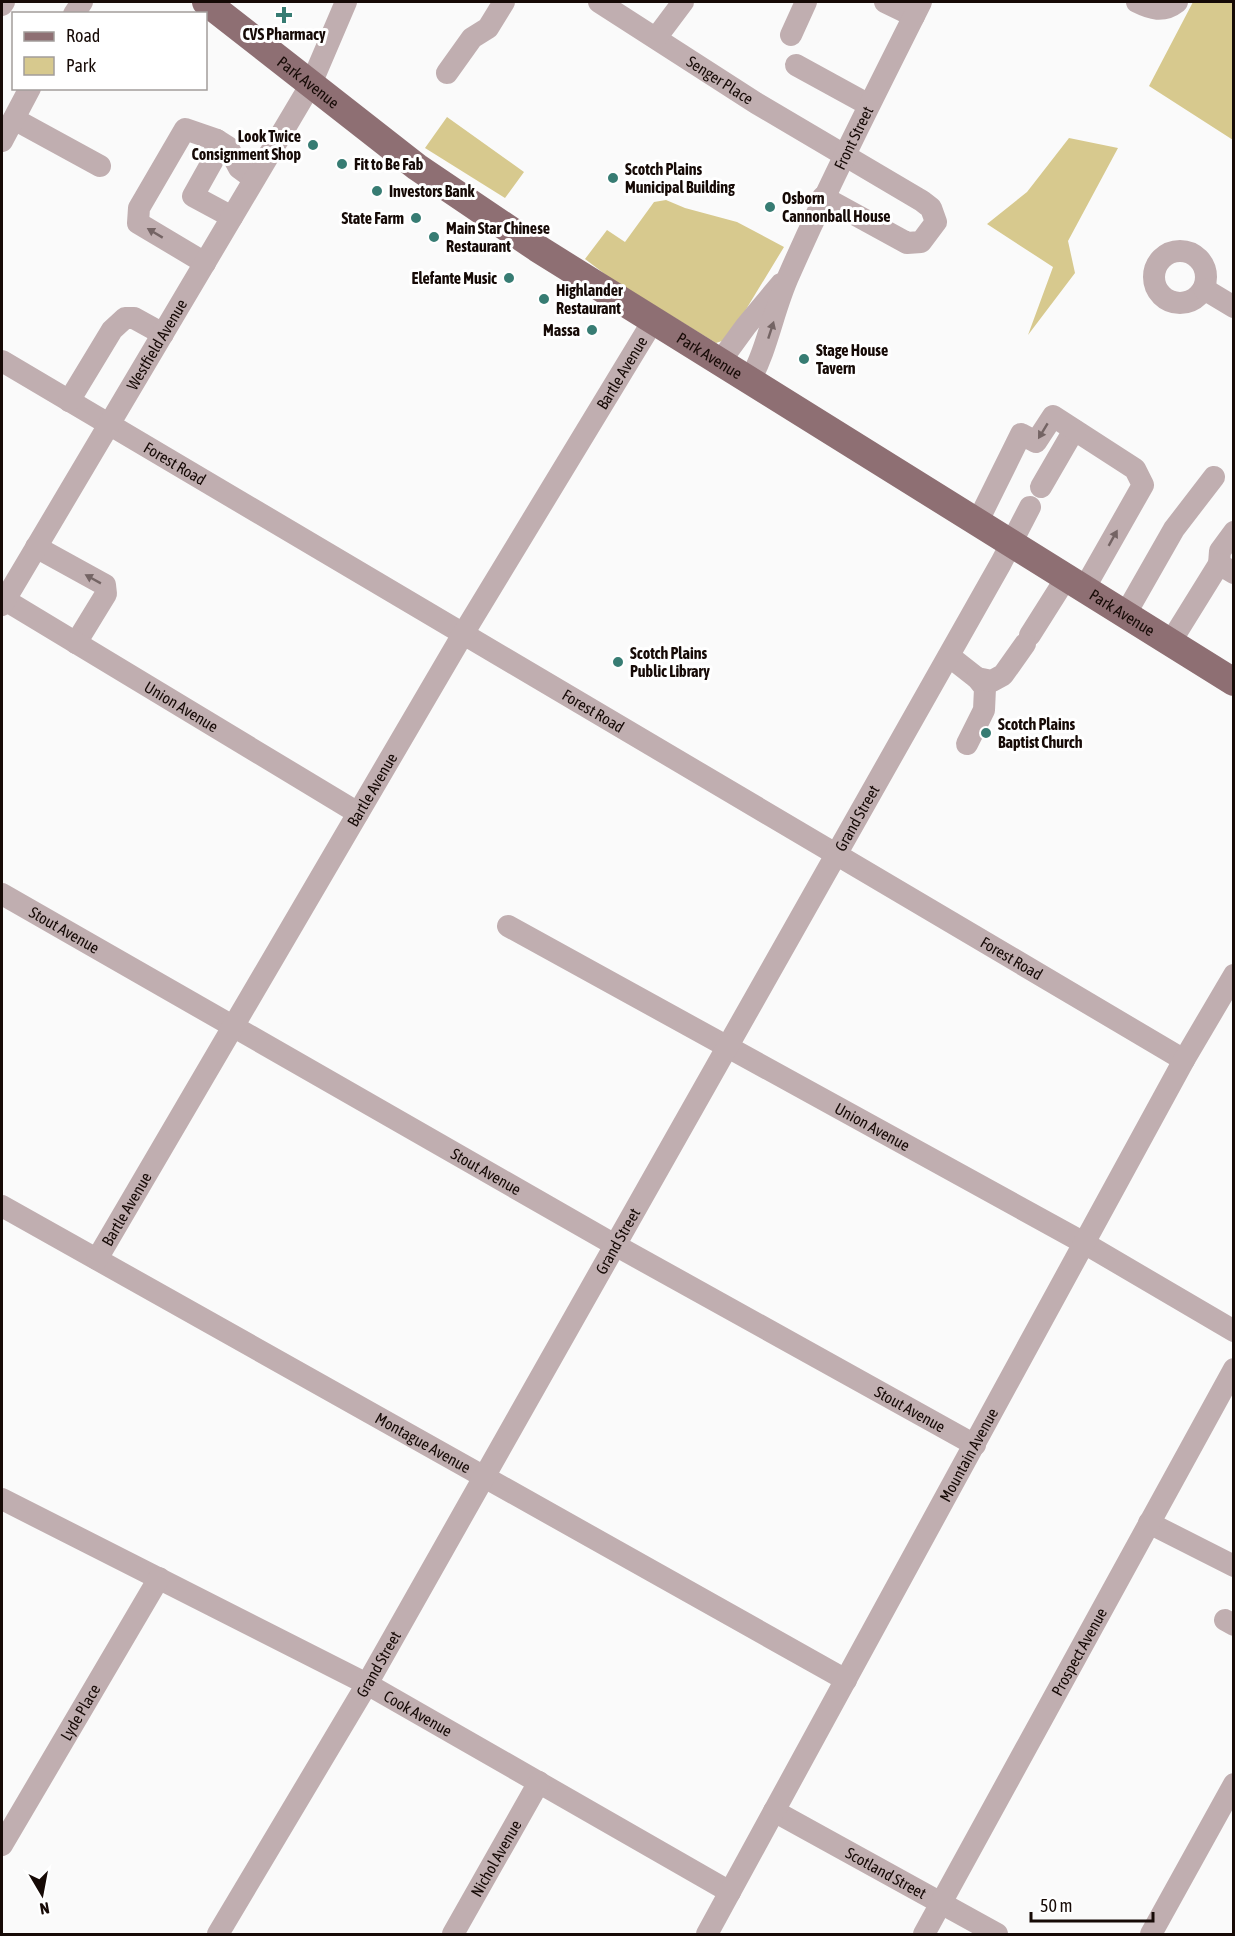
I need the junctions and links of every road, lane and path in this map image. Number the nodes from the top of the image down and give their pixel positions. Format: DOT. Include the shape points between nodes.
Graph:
graph roads {
  1 [pos="206,2"];
  2 [pos="346,2"];
  3 [pos="504,2"];
  4 [pos="599,2"];
  5 [pos="683,2"];
  6 [pos="806,2"];
  7 [pos="885,2"];
  8 [pos="1137,2"];
  9 [pos="1177,2"];
  10 [pos="918,8"];
  11 [pos="791,35"];
  12 [pos="656,38"];
  13 [pos="796,65"];
  14 [pos="447,73"];
  15 [pos="311,84"];
  16 [pos="29,90"];
  17 [pos="869,105"];
  18 [pos="14,119"];
  19 [pos="217,140"];
  20 [pos="2,141"];
  21 [pos="845,154"];
  22 [pos="100,166"];
  23 [pos="254,179"];
  24 [pos="823,198"];
  25 [pos="232,217"];
  26 [pos="205,263"];
  27 [pos="788,276"];
  28 [pos="1204,289"];
  29 [pos="1233,307"];
  30 [pos="653,321"];
  31 [pos="163,334"];
  32 [pos="2,361"];
  33 [pos="719,363"];
  34 [pos="749,382"];
  35 [pos="69,401"];
  36 [pos="109,425"];
  37 [pos="1074,430"];
  38 [pos="1214,477"];
  39 [pos="1041,486"];
  40 [pos="1030,507"];
  41 [pos="977,523"];
  42 [pos="1233,532"];
  43 [pos="1011,544"];
  44 [pos="36,547"];
  45 [pos="1226,568"];
  46 [pos="1075,583"];
  47 [pos="3,602"];
  48 [pos="1125,615"];
  49 [pos="463,634"];
  50 [pos="76,643"];
  51 [pos="1170,643"];
  52 [pos="948,656"];
  53 [pos="977,678"];
  54 [pos="1233,682"];
  55 [pos="967,744"];
  56 [pos="358,813"];
  57 [pos="836,854"];
  58 [pos="2,894"];
  59 [pos="508,926"];
  60 [pos="1233,975"];
  61 [pos="233,1026"];
  62 [pos="727,1047"];
  63 [pos="1184,1060"];
  64 [pos="2,1206"];
  65 [pos="1084,1243"];
  66 [pos="615,1245"];
  67 [pos="97,1259"];
  68 [pos="1233,1331"];
  69 [pos="1233,1369"];
  70 [pos="975,1445"];
  71 [pos="484,1477"];
  72 [pos="2,1499"];
  73 [pos="1149,1523"];
  74 [pos="1233,1566"];
  75 [pos="159,1578"];
  76 [pos="846,1680"];
  77 [pos="367,1684"];
  78 [pos="539,1782"];
  79 [pos="1233,1784"];
  80 [pos="774,1811"];
  81 [pos="5,1832"];
  82 [pos="730,1892"];
  83 [pos="941,1904"];
  84 [pos="218,1935"];
  85 [pos="453,1935"];
  86 [pos="707,1935"];
  87 [pos="924,1935"];
  88 [pos="997,1935"];
  89 [pos="1151,1935"];
  1 -- 15 [label="main road, Park Avenue"];
  2 -- 15 [label="street, Westfield Avenue"];
  3 -- 14 [label="street" via="488,28 472,38"];
  4 -- 12 [label="street, Senger Place"];
  5 -- 12 [label="street"];
  6 -- 11 [label="street"];
  7 -- 10 [label="street"];
  8 -- 9 [label="street" via="1156,10"];
  10 -- 17 [label="street, Front Street"];
  12 -- 21 [label="street, Senger Place" via="756,103"];
  13 -- 17 [label="street"];
  15 -- 23 [label="street, Westfield Avenue"];
  15 -- 30 [label="main road, Park Avenue" via="417,167"];
  16 -- 18 [label="street"];
  17 -- 21 [label="street, Front Street"];
  18 -- 20 [label="street"];
  18 -- 22 [label="street"];
  19 -- 23 [label="street" via="228,147 239,168"];
  19 -- 25 [label="street" via="212,162 193,196"];
  26 -- 19 [label="street, one-way" via="138,223 139,208 185,129"];
  21 -- 24 [label="street, Front Street"];
  21 -- 24 [label="street, Senger Place" via="931,207 936,222 921,242 907,243"];
  23 -- 25 [label="street, Westfield Avenue"];
  24 -- 27 [label="street, Front Street"];
  25 -- 26 [label="street, Westfield Avenue"];
  26 -- 31 [label="street, Westfield Avenue"];
  27 -- 33 [label="street, Front Street"];
  34 -- 27 [label="street, Front Street, one-way" via="761,360"];
  28 -- 29 [label="street"];
  30 -- 33 [label="main road, Park Avenue"];
  30 -- 49 [label="street, Bartle Avenue"];
  31 -- 35 [label="street" via="134,318 125,318 112,330"];
  31 -- 36 [label="street, Westfield Avenue"];
  32 -- 35 [label="street, Forest Road"];
  33 -- 34 [label="main road, Park Avenue"];
  34 -- 41 [label="main road, Park Avenue"];
  35 -- 36 [label="street, Forest Road"];
  36 -- 44 [label="street, Westfield Avenue"];
  36 -- 49 [label="street, Forest Road"];
  37 -- 39 [label="street"];
  37 -- 41 [label="street, one-way" via="1053,416 1036,442 1021,434"];
  46 -- 37 [label="street, one-way" via="1143,485 1135,469"];
  38 -- 48 [label="street" via="1174,529"];
  40 -- 43 [label="street, Grand Street"];
  41 -- 43 [label="main road, Park Avenue"];
  42 -- 45 [label="street" via="1220,551"];
  43 -- 46 [label="main road, Park Avenue"];
  43 -- 52 [label="street, Grand Street"];
  44 -- 47 [label="street, Westfield Avenue"];
  50 -- 44 [label="street, one-way" via="106,594 105,585"];
  45 -- 51 [label="street"];
  46 -- 48 [label="main road, Park Avenue"];
  46 -- 53 [label="street" via="1003,675 992,681"];
  47 -- 50 [label="street, Union Avenue"];
  48 -- 51 [label="main road, Park Avenue"];
  49 -- 56 [label="street, Bartle Avenue"];
  49 -- 57 [label="street, Forest Road"];
  50 -- 56 [label="street, Union Avenue"];
  51 -- 54 [label="main road, Park Avenue"];
  52 -- 53 [label="street"];
  52 -- 57 [label="street, Grand Street"];
  53 -- 55 [label="street" via="985,688 984,710"];
  56 -- 61 [label="street, Bartle Avenue"];
  57 -- 62 [label="street, Grand Street"];
  57 -- 63 [label="street, Forest Road"];
  58 -- 61 [label="street, Stout Avenue"];
  59 -- 62 [label="street, Union Avenue"];
  60 -- 63 [label="street, Mountain Avenue"];
  61 -- 66 [label="street, Stout Avenue"];
  61 -- 67 [label="street, Bartle Avenue"];
  62 -- 65 [label="street, Union Avenue"];
  62 -- 66 [label="street, Grand Street"];
  63 -- 65 [label="street, Mountain Avenue"];
  64 -- 67 [label="street, Montague Avenue"];
  65 -- 68 [label="street, Union Avenue"];
  65 -- 70 [label="street, Mountain Avenue"];
  66 -- 70 [label="street, Stout Avenue"];
  66 -- 71 [label="street, Grand Street"];
  67 -- 71 [label="street, Montague Avenue"];
  69 -- 73 [label="street, Prospect Avenue"];
  70 -- 76 [label="street, Mountain Avenue"];
  71 -- 76 [label="street, Montague Avenue"];
  71 -- 77 [label="street, Grand Street"];
  72 -- 75 [label="street, Cook Avenue"];
  73 -- 74 [label="street"];
  73 -- 83 [label="street, Prospect Avenue"];
  75 -- 77 [label="street, Cook Avenue"];
  75 -- 81 [label="street, Lyde Place"];
  76 -- 80 [label="street, Mountain Avenue"];
  77 -- 78 [label="street, Cook Avenue"];
  77 -- 84 [label="street, Grand Street"];
  78 -- 82 [label="street, Cook Avenue"];
  78 -- 85 [label="street, Nichol Avenue"];
  79 -- 89 [label="street"];
  80 -- 82 [label="street, Mountain Avenue"];
  80 -- 83 [label="street, Scotland Street"];
  82 -- 86 [label="street, Mountain Avenue"];
  83 -- 87 [label="street, Prospect Avenue"];
  83 -- 88 [label="street, Scotland Street"];
}
